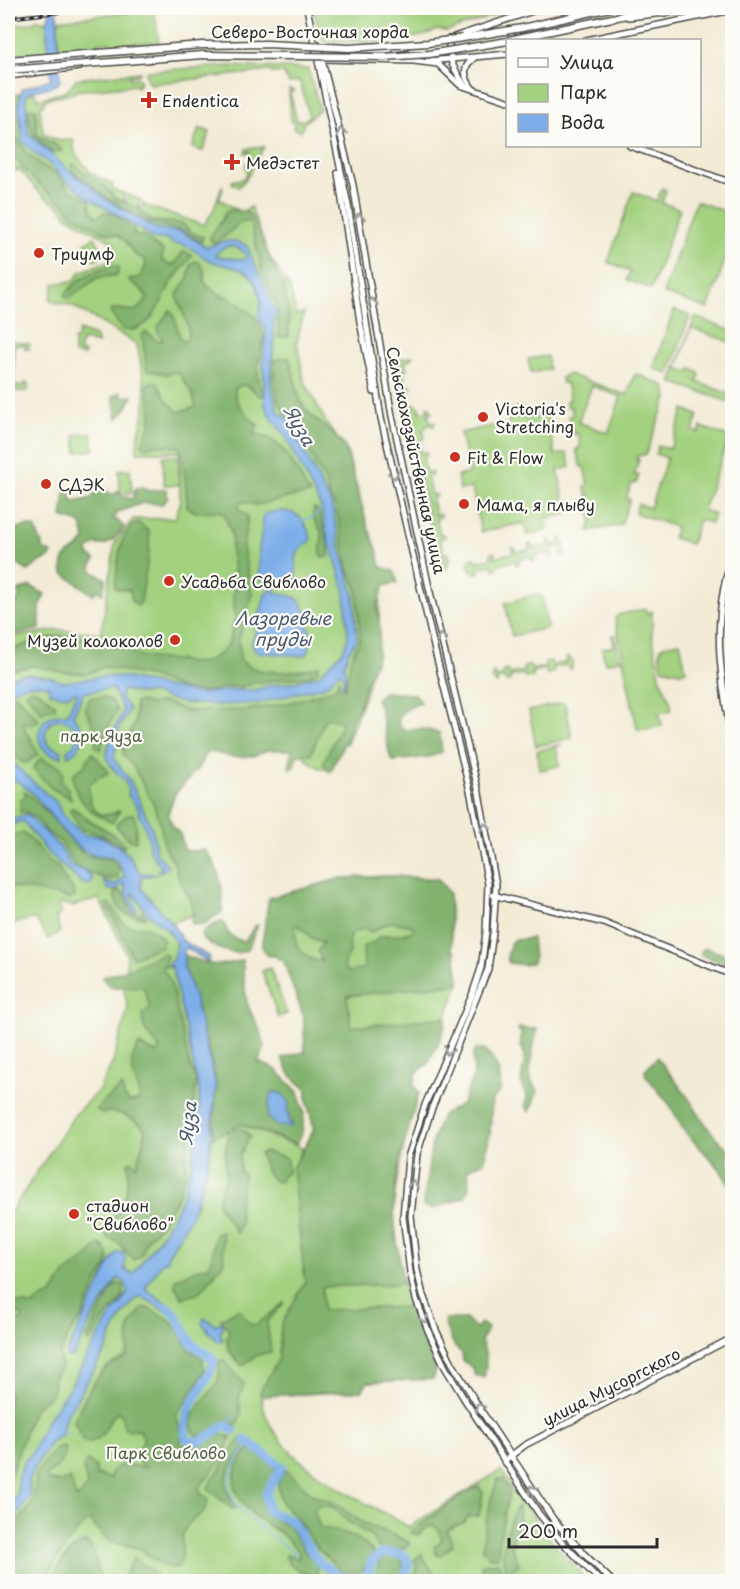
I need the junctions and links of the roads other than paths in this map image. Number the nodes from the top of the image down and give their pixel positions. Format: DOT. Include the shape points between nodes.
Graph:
graph roads {
  1 [pos="307,8"];
  2 [pos="542,8"];
  3 [pos="601,8"];
  4 [pos="610,8"];
  5 [pos="659,8"];
  6 [pos="711,8"];
  7 [pos="732,10"];
  8 [pos="588,13"];
  9 [pos="602,20"];
  10 [pos="445,39"];
  11 [pos="517,39"];
  12 [pos="591,39"];
  13 [pos="506,41"];
  14 [pos="318,49"];
  15 [pos="506,54"];
  16 [pos="476,58"];
  17 [pos="320,59"];
  18 [pos="448,59"];
  19 [pos="335,60"];
  20 [pos="414,61"];
  21 [pos="8,65"];
  22 [pos="8,76"];
  23 [pos="451,76"];
  24 [pos="328,80"];
  25 [pos="465,87"];
  26 [pos="474,90"];
  27 [pos="506,101"];
  28 [pos="633,147"];
  29 [pos="732,183"];
  30 [pos="732,558"];
  31 [pos="730,571"];
  32 [pos="732,742"];
  33 [pos="492,895"];
  34 [pos="732,975"];
  35 [pos="732,1338"];
  36 [pos="511,1455"];
  37 [pos="504,1461"];
  38 [pos="601,1581"];
  39 [pos="614,1581"];
  1 -- 14 [label="main road, Сельскохозяйственная улица"];
  2 -- 10 [label="main road"];
  3 -- 8 [label="main road"];
  4 -- 8 [label="main road, Северо-Восточная хорда"];
  5 -- 9 [label="main road, Северо-Восточная хорда"];
  6 -- 9 [label="main road"];
  7 -- 12 [label="main road"];
  8 -- 21 [label="main road, Северо-Восточная хорда, bridge" via="416,44 349,48 201,45"];
  9 -- 11 [label="main road, Северо-Восточная хорда"];
  10 -- 14 [label="main road" via="384,50"];
  10 -- 18 [label="main road"];
  13 -- 21 [label="main road, Северо-Восточная хорда, bridge" via="384,57 203,55"];
  14 -- 17 [label="main road, Сельскохозяйственная улица"];
  14 -- 21 [label="main road, bridge" via="221,46"];
  15 -- 16 [label="main road"];
  16 -- 18 [label="main road"];
  16 -- 26 [label="main road" via="468,63 465,72"];
  17 -- 19 [label="main road"];
  17 -- 22 [label="main road, bridge" via="218,55"];
  17 -- 24 [label="main road, Сельскохозяйственная улица"];
  17 -- 33 [label="main road, Сельскохозяйственная улица, one-way" via="348,205 381,418"];
  18 -- 20 [label="main road"];
  18 -- 23 [label="main road"];
  18 -- 25 [label="main road"];
  19 -- 20 [label="main road"];
  19 -- 24 [label="main road" via="327,67"];
  20 -- 23 [label="main road" via="438,64"];
  23 -- 25 [label="main road"];
  33 -- 24 [label="main road, Сельскохозяйственная улица, one-way" via="496,885 479,793 392,416 353,185"];
  25 -- 26 [label="main road"];
  26 -- 27 [label="main road"];
  28 -- 29 [label="main road"];
  30 -- 31 [label="main road"];
  31 -- 32 [label="main road" via="722,600 718,642"];
  33 -- 34 [label="main road" via="617,927"];
  36 -- 33 [label="main road, one-way" via="452,1363 436,1330 417,1270 411,1216 417,1154 488,969 493,933"];
  33 -- 37 [label="main road, one-way" via="481,968 411,1142 404,1217 410,1272 429,1333 445,1367"];
  35 -- 36 [label="main road, улица Мусоргского"];
  36 -- 37 [label="main road, улица Мусоргского"];
  39 -- 36 [label="main road, one-way" via="553,1519"];
  37 -- 38 [label="main road" via="546,1524"];
}
